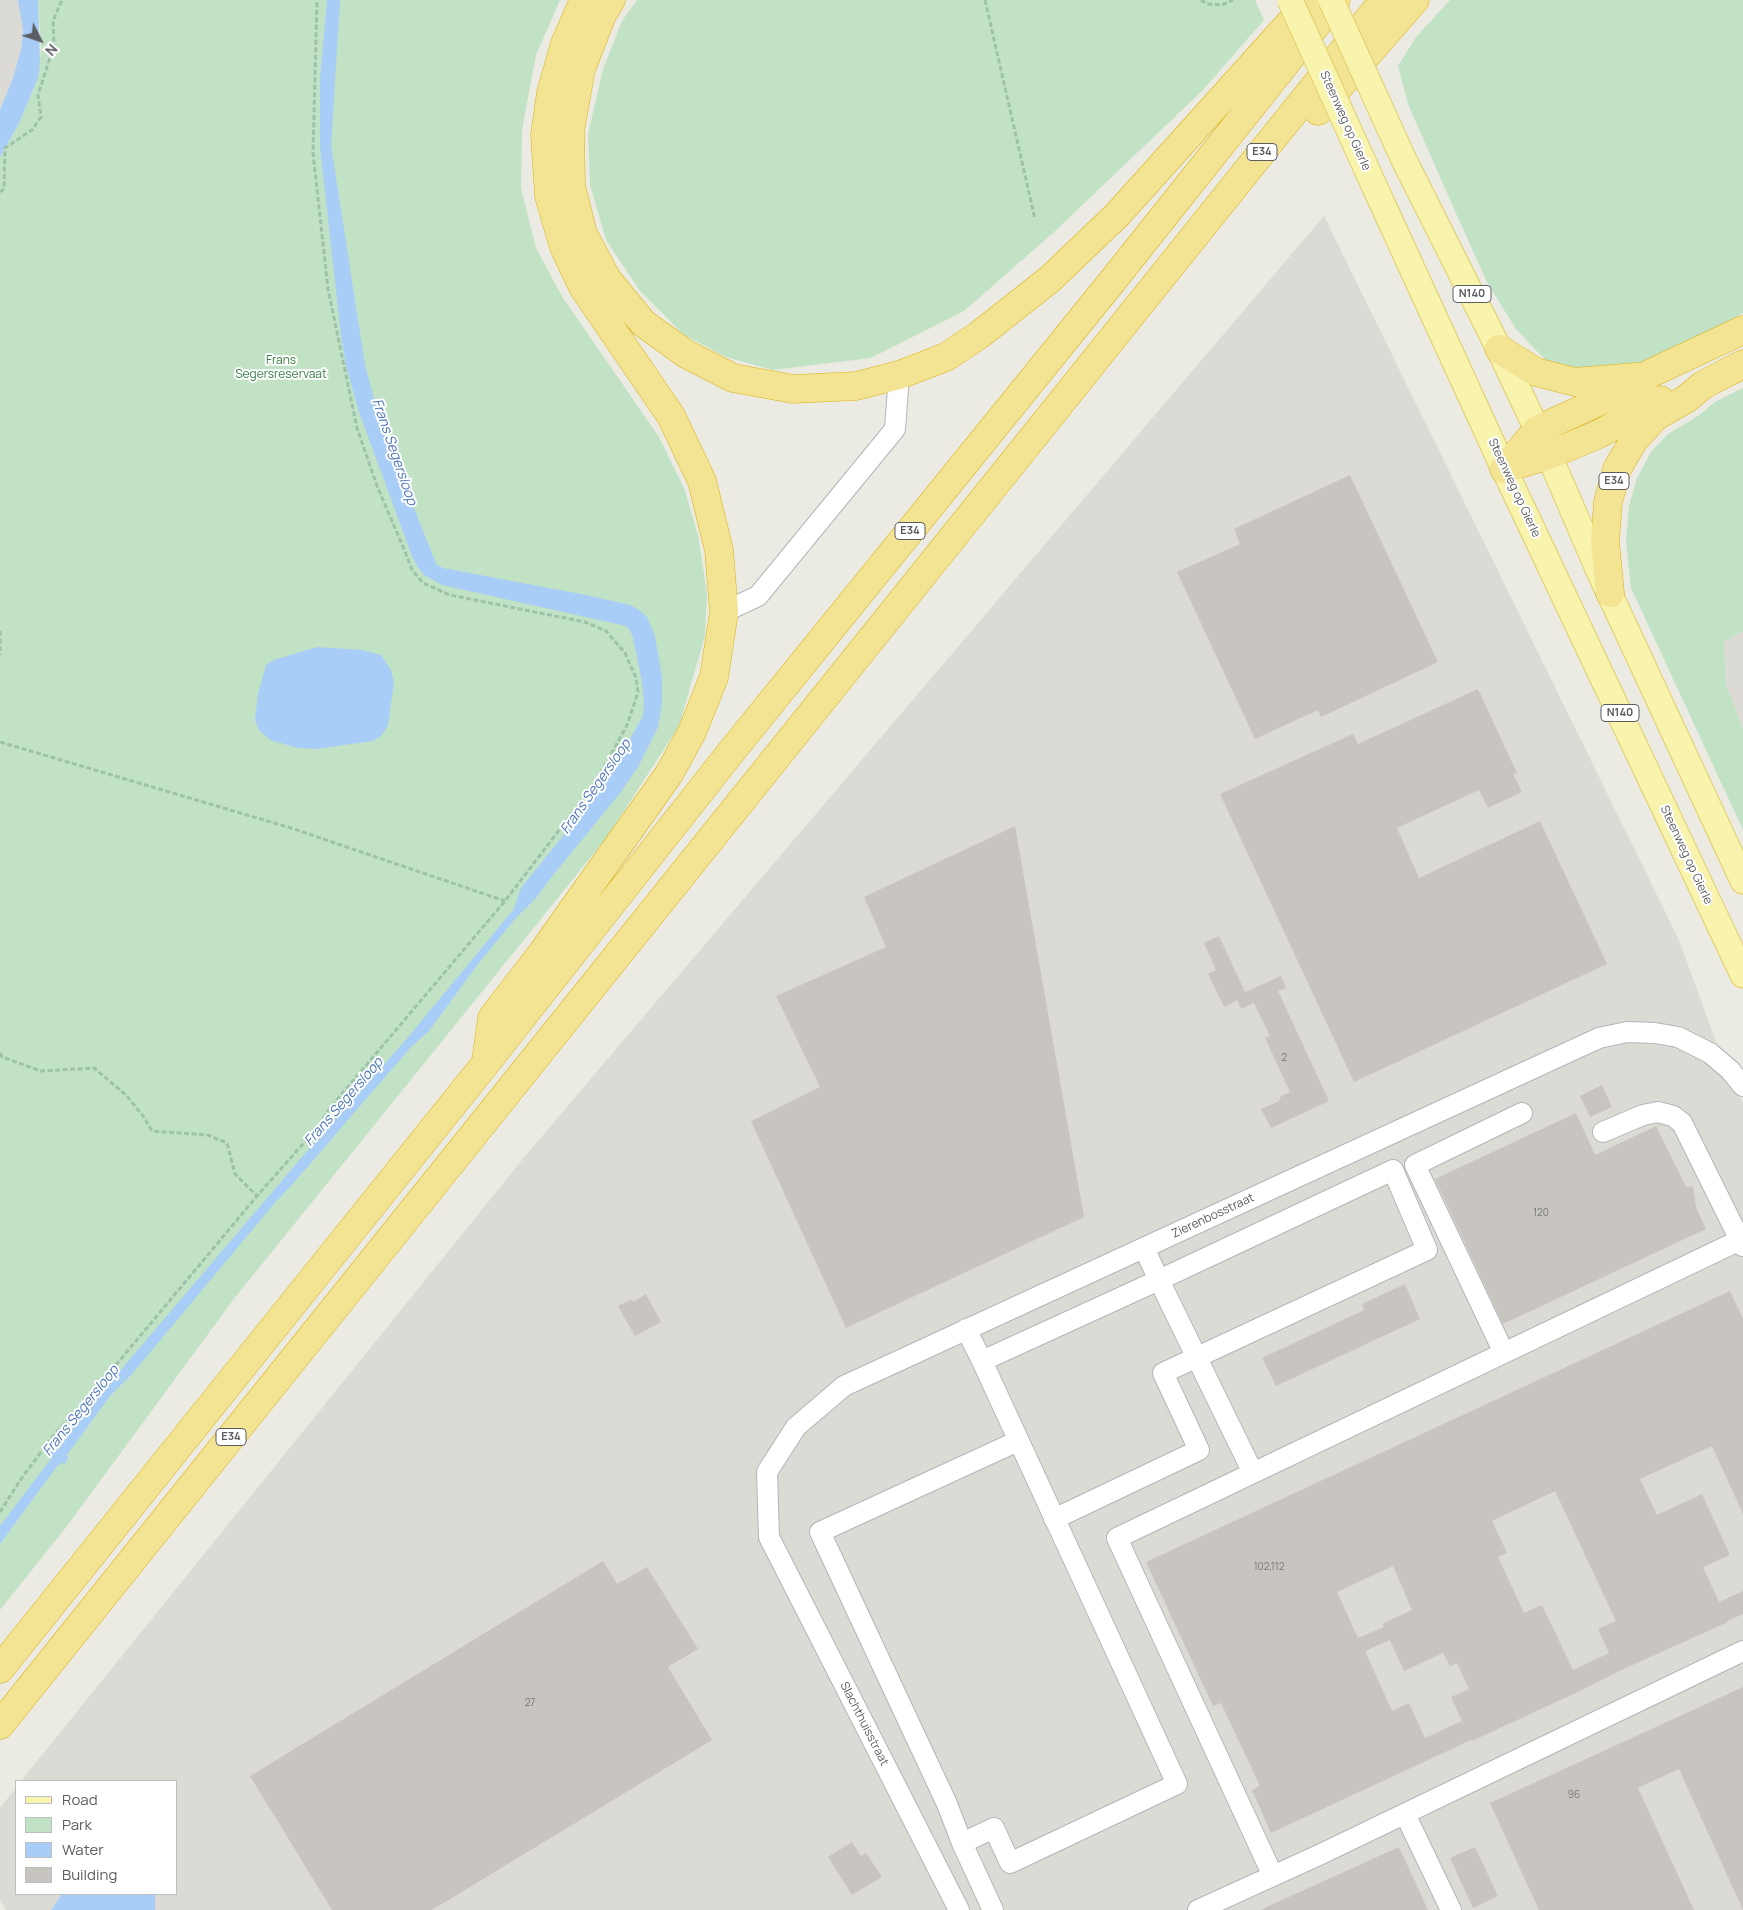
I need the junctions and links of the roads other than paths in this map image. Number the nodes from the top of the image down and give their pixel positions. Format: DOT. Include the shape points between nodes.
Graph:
graph roads {
  1 [pos="584,0"];
  2 [pos="611,0"];
  3 [pos="1290,0"];
  4 [pos="1326,0"];
  5 [pos="1331,0"];
  6 [pos="1336,0"];
  7 [pos="1384,0"];
  8 [pos="1415,0"];
  9 [pos="1276,136"];
  10 [pos="1743,330"];
  11 [pos="1499,349"];
  12 [pos="1743,364"];
  13 [pos="899,376"];
  14 [pos="1645,376"];
  15 [pos="1703,385"];
  16 [pos="1537,430"];
  17 [pos="1549,454"];
  18 [pos="1504,468"];
  19 [pos="1610,593"];
  20 [pos="724,612"];
  21 [pos="1743,880"];
  22 [pos="1743,975"];
  23 [pos="486,1063"];
  24 [pos="1743,1086"];
  25 [pos="1522,1113"];
  26 [pos="1603,1132"];
  27 [pos="1378,1140"];
  28 [pos="1393,1170"];
  29 [pos="1742,1243"];
  30 [pos="1144,1248"];
  31 [pos="1159,1280"];
  32 [pos="966,1329"];
  33 [pos="1504,1353"];
  34 [pos="1197,1357"];
  35 [pos="982,1362"];
  36 [pos="1018,1441"];
  37 [pos="1253,1473"];
  38 [pos="1054,1519"];
  39 [pos="769,1537"];
  40 [pos="1743,1651"];
  41 [pos="0,1669"];
  42 [pos="0,1725"];
  43 [pos="1405,1814"];
  44 [pos="962,1843"];
  45 [pos="1274,1876"];
  46 [pos="959,1910"];
  47 [pos="993,1910"];
  48 [pos="1198,1910"];
  49 [pos="1451,1910"];
  1 -- 20 [label="highway" via="565,44 551,93 545,135 549,196 564,247 583,287 671,416 702,481 718,550"];
  2 -- 13 [label="highway" via="602,14 581,69 570,131 571,186 583,234 607,279 643,323 686,354 733,378 792,389 856,386"];
  3 -- 18 [label="main road, Steenweg op Gierle / N140, bridge"];
  4 -- 13 [label="highway" via="1289,24 1117,215 1050,280 946,358"];
  5 -- 11 [label="main road, N140, bridge" via="1404,160"];
  6 -- 23 [label="highway, E34" via="731,752"];
  7 -- 9 [label="highway, E34"];
  8 -- 9 [label="highway, E34" via="1316,114"];
  9 -- 42 [label="highway, E34"];
  10 -- 14 [label="highway"];
  11 -- 14 [label="highway" via="1536,372 1575,382"];
  11 -- 16 [label="main road, N140"];
  12 -- 15 [label="highway, E34"];
  13 -- 20 [label="street" via="894,429 758,596"];
  14 -- 16 [label="highway" via="1635,385"];
  15 -- 17 [label="highway, E34" via="1682,388 1599,434"];
  15 -- 19 [label="highway, E34" via="1655,418 1634,440 1617,469 1608,502 1605,542"];
  16 -- 17 [label="main road, N140"];
  16 -- 18 [label="highway"];
  17 -- 18 [label="highway, E34"];
  17 -- 19 [label="main road, N140"];
  18 -- 22 [label="main road, Steenweg op Gierle / N140"];
  19 -- 21 [label="main road, N140"];
  20 -- 23 [label="highway" via="714,677 692,732 663,782 492,1018"];
  23 -- 41 [label="highway, E34"];
  24 -- 27 [label="street, Zierenbosstraat" via="1710,1053 1678,1037 1627,1032 1599,1038 1569,1050"];
  25 -- 33 [label="street" via="1415,1166"];
  26 -- 29 [label="street" via="1658,1112 1673,1116 1682,1123"];
  27 -- 28 [label="street"];
  27 -- 30 [label="street, Zierenbosstraat"];
  28 -- 31 [label="street"];
  28 -- 34 [label="street" via="1427,1250"];
  29 -- 33 [label="street"];
  30 -- 31 [label="street"];
  30 -- 32 [label="street, Zierenbosstraat"];
  31 -- 34 [label="street"];
  31 -- 35 [label="street"];
  32 -- 35 [label="street"];
  32 -- 39 [label="street, Zierenbosstraat" via="844,1386 796,1427 767,1472"];
  33 -- 37 [label="street"];
  34 -- 37 [label="street"];
  34 -- 38 [label="street" via="1163,1373 1199,1450"];
  35 -- 36 [label="street"];
  36 -- 38 [label="street"];
  36 -- 44 [label="street" via="820,1532 947,1804"];
  37 -- 45 [label="street" via="1117,1538"];
  38 -- 44 [label="street" via="1177,1784 1010,1863 994,1828"];
  39 -- 46 [label="street, Slachthuisstraat"];
  40 -- 43 [label="street"];
  43 -- 45 [label="street"];
  43 -- 49 [label="street"];
  44 -- 47 [label="street"];
  45 -- 48 [label="street"];
}
